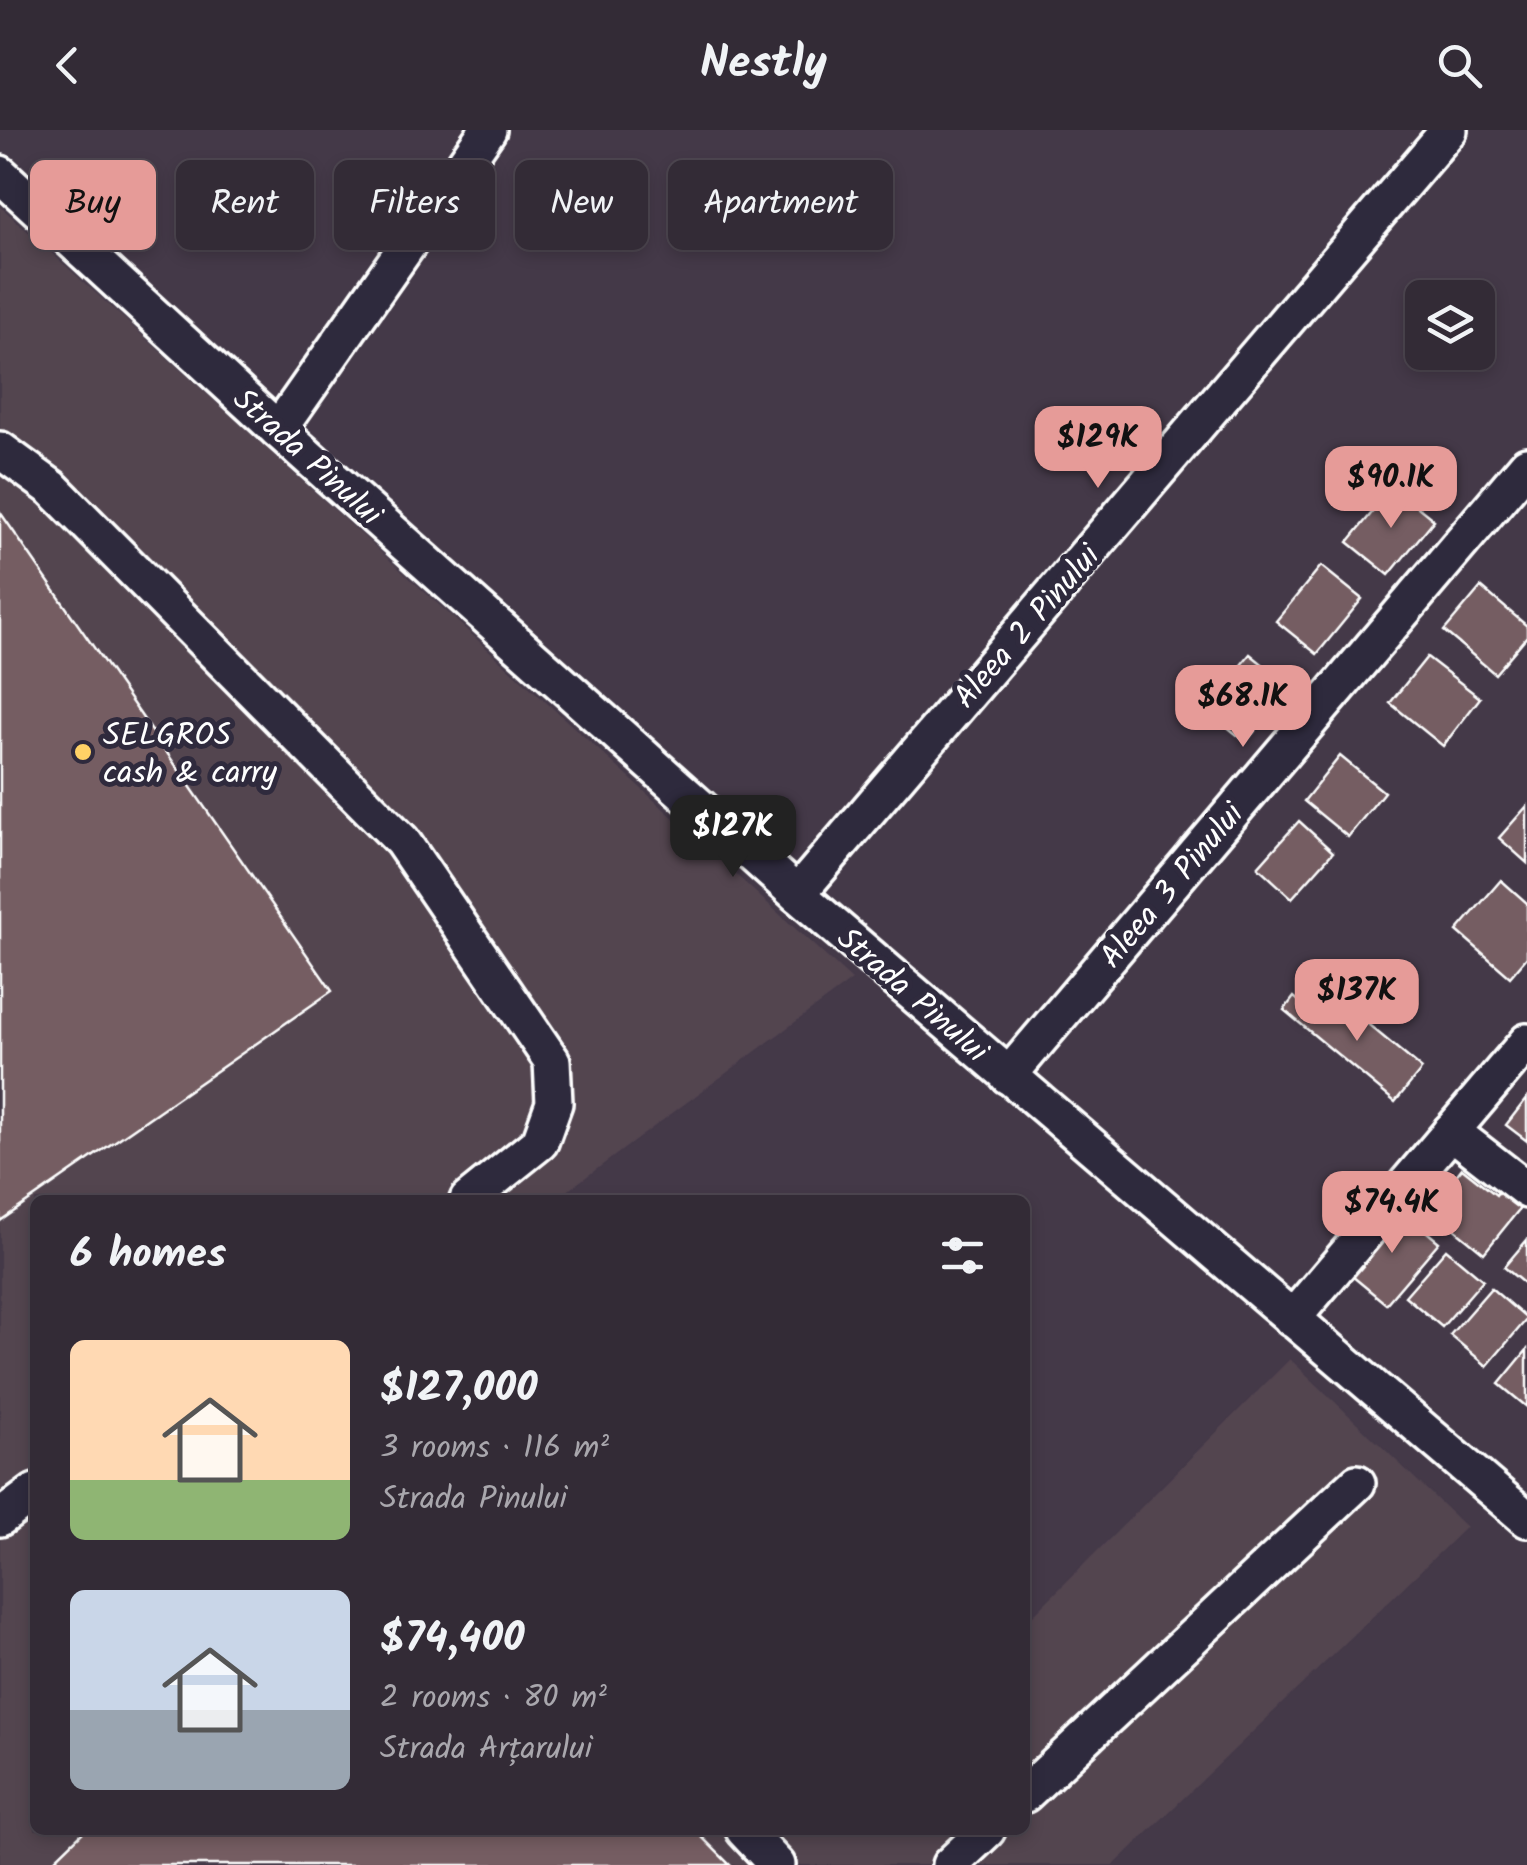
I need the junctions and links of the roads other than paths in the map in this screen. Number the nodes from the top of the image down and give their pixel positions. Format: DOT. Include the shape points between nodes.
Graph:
graph roads {
  1 [pos="488,130"];
  2 [pos="1449,130"];
  3 [pos="0,174"];
  4 [pos="278,430"];
  5 [pos="0,450"];
  6 [pos="1527,466"];
  7 [pos="797,894"];
  8 [pos="1527,1042"];
  9 [pos="1008,1076"];
  10 [pos="1451,1132"];
  11 [pos="1527,1190"];
  12 [pos="474,1195"];
  13 [pos="1292,1319"];
  14 [pos="1357,1483"];
  15 [pos="30,1496"];
  16 [pos="0,1518"];
  17 [pos="1527,1519"];
  18 [pos="1030,1789"];
  19 [pos="749,1835"];
  20 [pos="982,1835"];
  21 [pos="777,1865"];
  22 [pos="950,1865"];
  1 -- 4 [label="street"];
  2 -- 7 [label="street, Aleea 2 Pinului"];
  3 -- 4 [label="street, Strada Pinului"];
  4 -- 7 [label="street, Strada Pinului"];
  5 -- 12 [label="street" via="52,488 402,841 552,1060 554,1103 540,1142"];
  6 -- 9 [label="street, Aleea 3 Pinului"];
  7 -- 9 [label="street, Strada Pinului"];
  8 -- 10 [label="street"];
  9 -- 13 [label="street, Strada Pinului"];
  10 -- 11 [label="street"];
  10 -- 13 [label="street"];
  13 -- 17 [label="street, Strada Pinului"];
  14 -- 18 [label="street"];
  15 -- 16 [label="street"];
  19 -- 21 [label="street"];
  20 -- 22 [label="street"];
}
